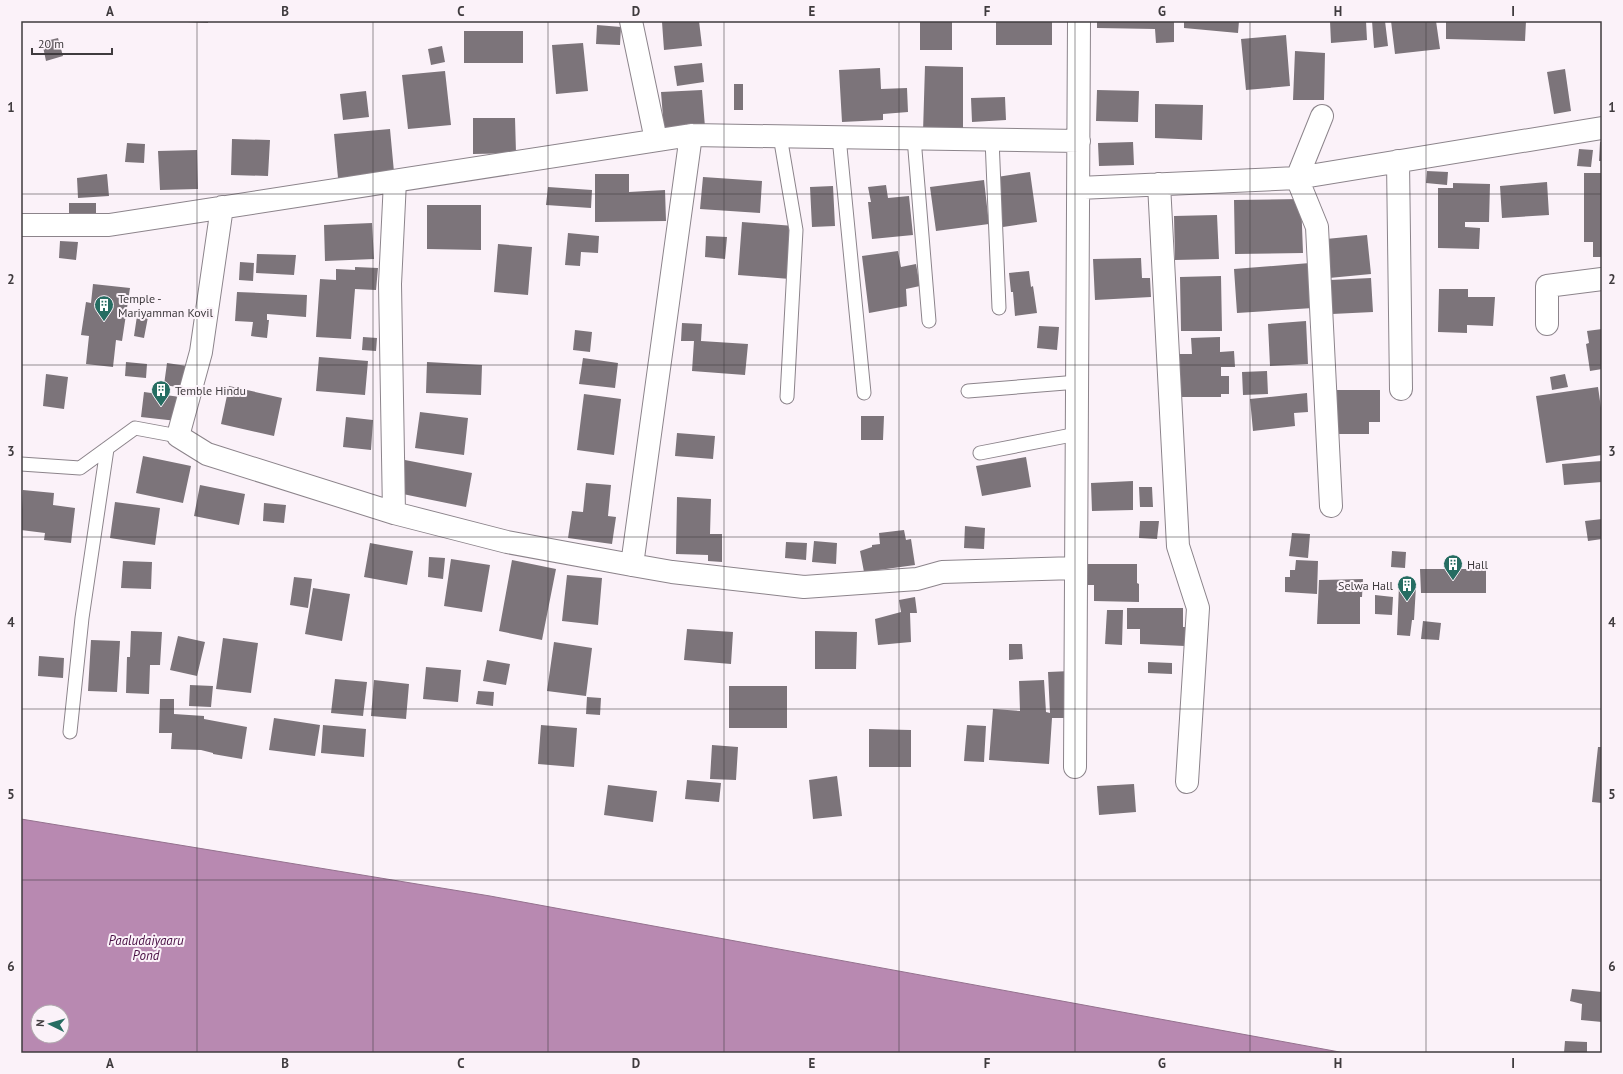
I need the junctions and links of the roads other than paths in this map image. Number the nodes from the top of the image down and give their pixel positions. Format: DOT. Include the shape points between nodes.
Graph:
graph roads {
  1 [pos="631,21"];
  2 [pos="1079,21"];
  3 [pos="1322,116"];
  4 [pos="1602,128"];
  5 [pos="691,135"];
  6 [pos="780,136"];
  7 [pos="840,137"];
  8 [pos="914,138"];
  9 [pos="992,139"];
  10 [pos="656,140"];
  11 [pos="1079,141"];
  12 [pos="1398,161"];
  13 [pos="1297,178"];
  14 [pos="395,181"];
  15 [pos="1159,184"];
  16 [pos="1079,188"];
  17 [pos="222,207"];
  18 [pos="21,225"];
  19 [pos="1602,279"];
  20 [pos="999,308"];
  21 [pos="929,321"];
  22 [pos="1547,324"];
  23 [pos="1078,382"];
  24 [pos="1401,389"];
  25 [pos="968,391"];
  26 [pos="864,393"];
  27 [pos="787,397"];
  28 [pos="1077,434"];
  29 [pos="178,436"];
  30 [pos="107,449"];
  31 [pos="980,452"];
  32 [pos="21,464"];
  33 [pos="1331,506"];
  34 [pos="394,513"];
  35 [pos="632,565"];
  36 [pos="1076,568"];
  37 [pos="70,732"];
  38 [pos="1075,767"];
  39 [pos="1187,782"];
  1 -- 10 [label="street"];
  2 -- 11 [label="street"];
  3 -- 13 [label="street"];
  4 -- 12 [label="street"];
  5 -- 6 [label="street"];
  5 -- 10 [label="street"];
  5 -- 35 [label="street"];
  6 -- 7 [label="street"];
  6 -- 27 [label="lane" via="796,230"];
  7 -- 8 [label="street"];
  7 -- 26 [label="lane"];
  8 -- 9 [label="street"];
  8 -- 21 [label="lane"];
  9 -- 11 [label="street"];
  9 -- 20 [label="lane"];
  10 -- 14 [label="street"];
  11 -- 16 [label="street"];
  12 -- 13 [label="street"];
  12 -- 24 [label="street"];
  13 -- 15 [label="street"];
  13 -- 33 [label="street" via="1317,227"];
  14 -- 17 [label="street"];
  14 -- 34 [label="street" via="390,284"];
  15 -- 16 [label="street"];
  15 -- 39 [label="street" via="1178,546 1198,608"];
  16 -- 23 [label="street"];
  17 -- 18 [label="street" via="109,225"];
  17 -- 29 [label="street" via="201,352"];
  19 -- 22 [label="street" via="1547,286"];
  23 -- 25 [label="lane"];
  23 -- 28 [label="street"];
  28 -- 31 [label="lane"];
  28 -- 36 [label="street"];
  29 -- 30 [label="lane" via="135,428"];
  29 -- 34 [label="street" via="207,454"];
  30 -- 32 [label="lane" via="80,468"];
  30 -- 37 [label="lane" via="82,618"];
  34 -- 35 [label="street" via="508,542"];
  35 -- 36 [label="street" via="804,587 917,579 942,572"];
  36 -- 38 [label="street"];
}
